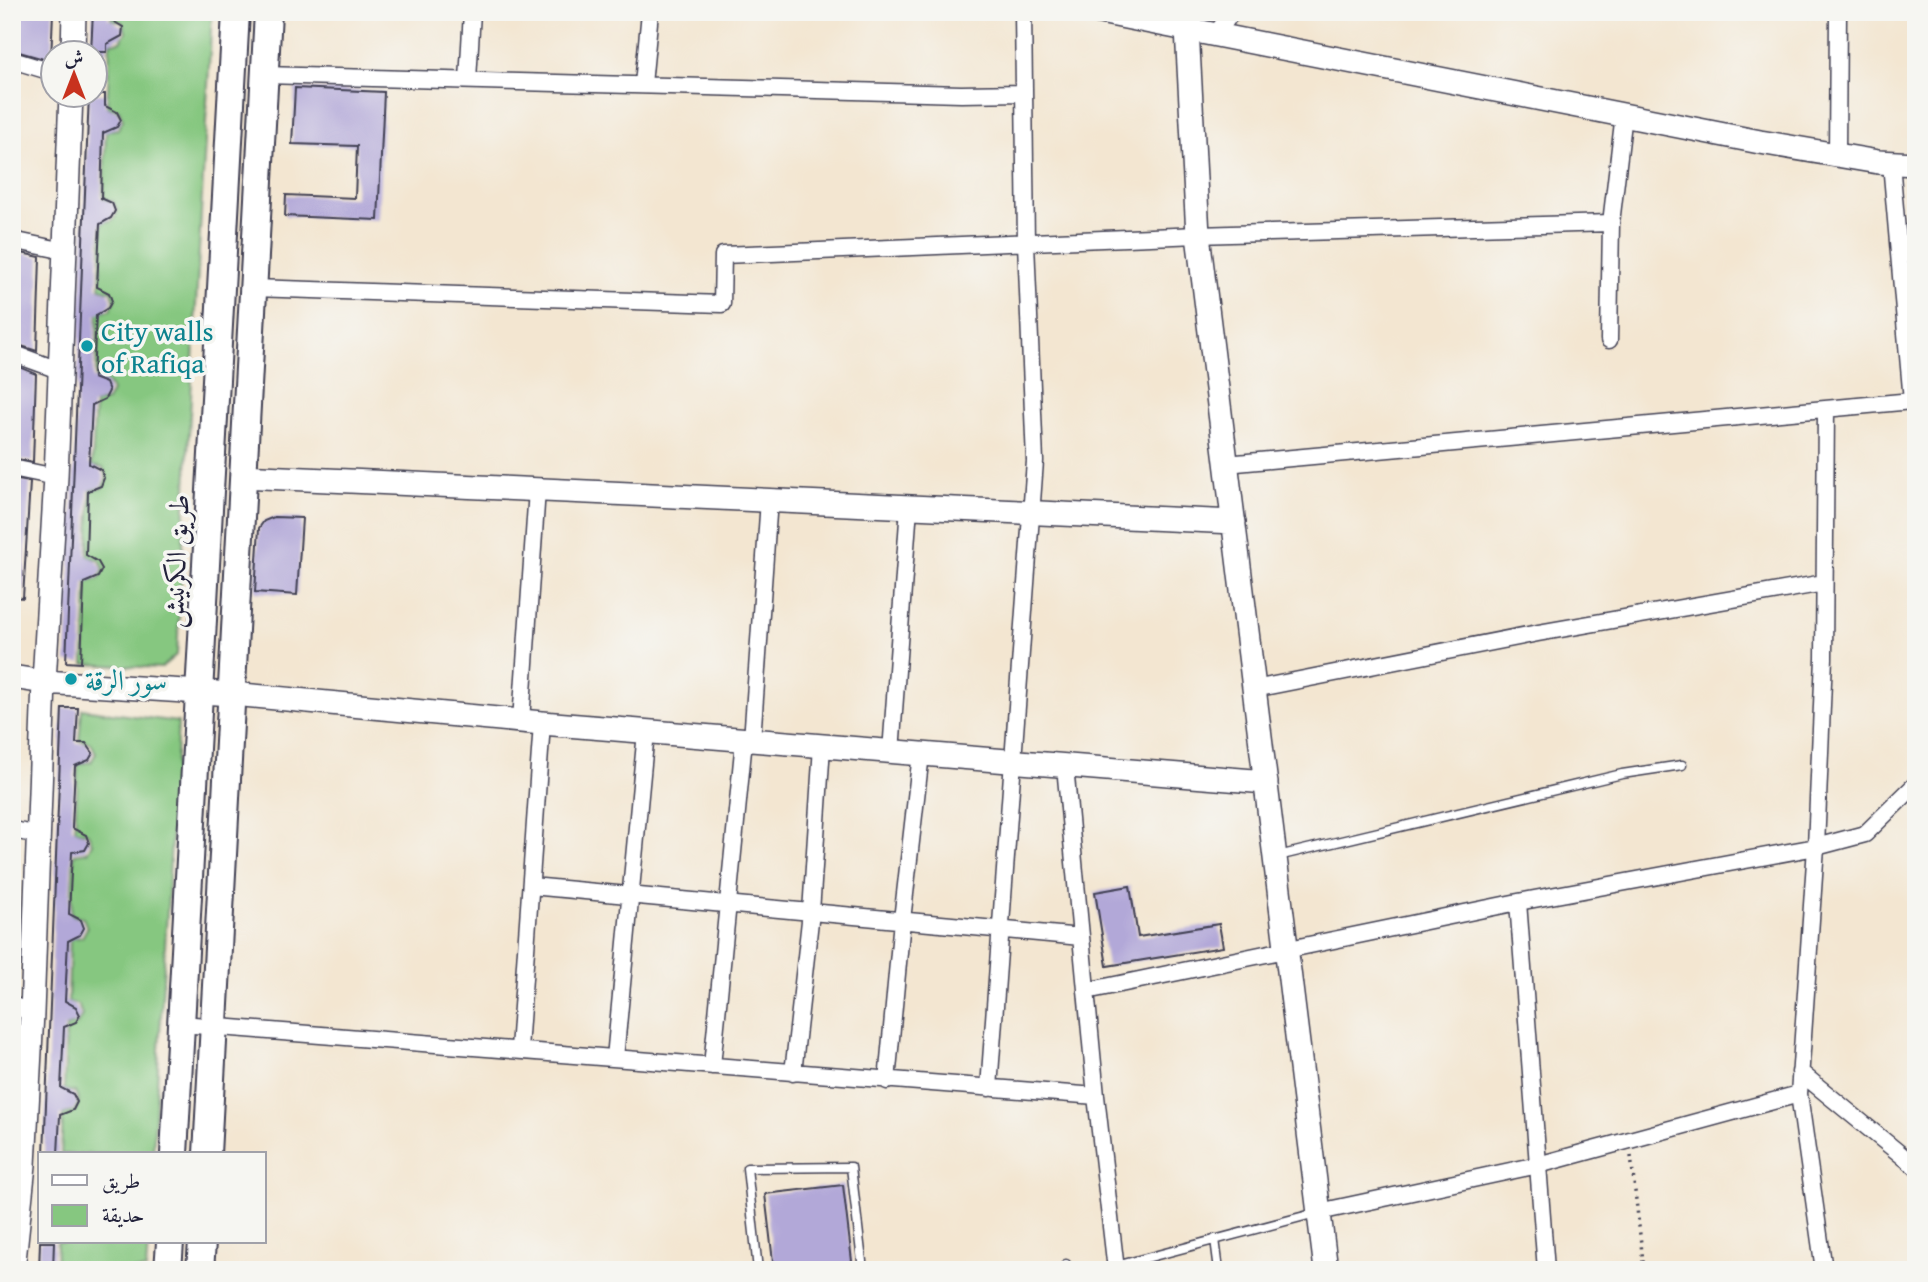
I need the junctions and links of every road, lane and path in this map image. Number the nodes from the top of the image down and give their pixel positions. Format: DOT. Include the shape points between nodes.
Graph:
graph roads {
  1 [pos="74,12"];
  2 [pos="236,12"];
  3 [pos="268,12"];
  4 [pos="472,12"];
  5 [pos="650,12"];
  6 [pos="1023,12"];
  7 [pos="1100,12"];
  8 [pos="1232,12"];
  9 [pos="1838,12"];
  10 [pos="1187,29"];
  11 [pos="1216,34"];
  12 [pos="73,38"];
  13 [pos="12,60"];
  14 [pos="38,68"];
  15 [pos="264,75"];
  16 [pos="468,80"];
  17 [pos="643,84"];
  18 [pos="1024,93"];
  19 [pos="70,108"];
  20 [pos="1624,114"];
  21 [pos="1837,155"];
  22 [pos="1891,163"];
  23 [pos="1916,164"];
  24 [pos="1611,223"];
  25 [pos="1198,235"];
  26 [pos="12,240"];
  27 [pos="1026,243"];
  28 [pos="65,251"];
  29 [pos="253,288"];
  30 [pos="1609,340"];
  31 [pos="12,353"];
  32 [pos="61,371"];
  33 [pos="1914,403"];
  34 [pos="1826,409"];
  35 [pos="1226,464"];
  36 [pos="12,468"];
  37 [pos="243,476"];
  38 [pos="56,477"];
  39 [pos="537,490"];
  40 [pos="769,500"];
  41 [pos="909,507"];
  42 [pos="1033,513"];
  43 [pos="1234,522"];
  44 [pos="1824,583"];
  45 [pos="12,677"];
  46 [pos="44,682"];
  47 [pos="1254,689"];
  48 [pos="199,692"];
  49 [pos="232,694"];
  50 [pos="531,722"];
  51 [pos="646,732"];
  52 [pos="748,740"];
  53 [pos="822,746"];
  54 [pos="891,752"];
  55 [pos="920,754"];
  56 [pos="1012,761"];
  57 [pos="1682,765"];
  58 [pos="1065,766"];
  59 [pos="1266,782"];
  60 [pos="1916,784"];
  61 [pos="12,830"];
  62 [pos="40,835"];
  63 [pos="1816,847"];
  64 [pos="1275,857"];
  65 [pos="531,886"];
  66 [pos="631,895"];
  67 [pos="1518,902"];
  68 [pos="727,904"];
  69 [pos="811,912"];
  70 [pos="902,920"];
  71 [pos="1000,930"];
  72 [pos="1081,937"];
  73 [pos="1286,950"];
  74 [pos="1086,991"];
  75 [pos="22,1009"];
  76 [pos="181,1024"];
  77 [pos="214,1027"];
  78 [pos="519,1049"];
  79 [pos="615,1058"];
  80 [pos="712,1066"];
  81 [pos="1800,1072"];
  82 [pos="793,1073"];
  83 [pos="887,1081"];
  84 [pos="989,1088"];
  85 [pos="1798,1094"];
  86 [pos="1096,1096"];
  87 [pos="1630,1140"];
  88 [pos="174,1152"];
  89 [pos="207,1152"];
  90 [pos="18,1163"];
  91 [pos="1538,1164"];
  92 [pos="1916,1167"];
  93 [pos="1319,1212"];
  94 [pos="1215,1239"];
  95 [pos="170,1244"];
  96 [pos="202,1244"];
  97 [pos="1116,1268"];
  98 [pos="13,1270"];
  99 [pos="168,1270"];
  100 [pos="200,1270"];
  101 [pos="758,1270"];
  102 [pos="863,1270"];
  103 [pos="1219,1270"];
  104 [pos="1326,1270"];
  105 [pos="1546,1270"];
  106 [pos="1644,1270"];
  107 [pos="1824,1270"];
  1 -- 12 [label="street"];
  2 -- 48 [label="main road, طريق الكرنيش"];
  3 -- 15 [label="main road"];
  4 -- 16 [label="street"];
  5 -- 17 [label="street"];
  6 -- 18 [label="street"];
  7 -- 10 [label="street"];
  8 -- 11 [label="street"];
  9 -- 21 [label="street"];
  10 -- 11 [label="street"];
  10 -- 25 [label="street"];
  11 -- 20 [label="street"];
  13 -- 14 [label="street"];
  15 -- 16 [label="street"];
  15 -- 29 [label="main road"];
  16 -- 17 [label="street"];
  17 -- 18 [label="street"];
  18 -- 27 [label="street"];
  19 -- 28 [label="street"];
  20 -- 21 [label="street"];
  20 -- 24 [label="street"];
  21 -- 22 [label="street"];
  22 -- 23 [label="street"];
  22 -- 33 [label="street"];
  24 -- 25 [label="street"];
  24 -- 30 [label="street"];
  25 -- 27 [label="street"];
  25 -- 35 [label="street"];
  26 -- 28 [label="street"];
  27 -- 29 [label="street" via="723,255 722,304"];
  27 -- 42 [label="street"];
  28 -- 32 [label="street"];
  29 -- 37 [label="main road"];
  31 -- 32 [label="street"];
  32 -- 38 [label="street"];
  33 -- 34 [label="street"];
  34 -- 35 [label="street"];
  34 -- 44 [label="street"];
  35 -- 43 [label="street"];
  36 -- 38 [label="street"];
  37 -- 39 [label="street"];
  37 -- 49 [label="main road"];
  38 -- 46 [label="street"];
  39 -- 40 [label="street"];
  39 -- 50 [label="street"];
  40 -- 41 [label="street"];
  40 -- 52 [label="street"];
  41 -- 42 [label="street"];
  41 -- 54 [label="street"];
  42 -- 43 [label="street"];
  42 -- 56 [label="street"];
  43 -- 47 [label="street"];
  44 -- 47 [label="street"];
  44 -- 63 [label="street"];
  45 -- 46 [label="street"];
  46 -- 48 [label="street"];
  46 -- 62 [label="street"];
  47 -- 59 [label="street"];
  48 -- 49 [label="street"];
  48 -- 76 [label="main road, طريق الكرنيش"];
  49 -- 50 [label="street"];
  49 -- 77 [label="main road"];
  50 -- 51 [label="street"];
  50 -- 65 [label="street"];
  51 -- 52 [label="street"];
  51 -- 66 [label="street"];
  52 -- 53 [label="street"];
  52 -- 68 [label="street"];
  53 -- 54 [label="street"];
  53 -- 69 [label="street"];
  54 -- 55 [label="street"];
  55 -- 56 [label="street"];
  55 -- 70 [label="street"];
  56 -- 58 [label="street"];
  56 -- 71 [label="street"];
  57 -- 64 [label="lane" via="1622,774"];
  58 -- 59 [label="street"];
  58 -- 72 [label="street"];
  59 -- 64 [label="street"];
  60 -- 63 [label="street" via="1865,834"];
  61 -- 62 [label="street"];
  62 -- 75 [label="street"];
  63 -- 67 [label="street"];
  63 -- 81 [label="street"];
  64 -- 73 [label="street"];
  65 -- 66 [label="street"];
  65 -- 78 [label="street"];
  66 -- 68 [label="street"];
  66 -- 79 [label="street"];
  67 -- 73 [label="street"];
  67 -- 91 [label="street"];
  68 -- 69 [label="street"];
  68 -- 80 [label="street"];
  69 -- 70 [label="street"];
  69 -- 82 [label="street"];
  70 -- 71 [label="street"];
  70 -- 83 [label="street"];
  71 -- 72 [label="street"];
  71 -- 84 [label="street"];
  72 -- 74 [label="street"];
  73 -- 74 [label="street"];
  73 -- 93 [label="street"];
  74 -- 86 [label="street"];
  75 -- 90 [label="street"];
  76 -- 77 [label="street"];
  76 -- 88 [label="main road, طريق الكرنيش"];
  77 -- 78 [label="street"];
  77 -- 89 [label="main road"];
  78 -- 79 [label="street"];
  79 -- 80 [label="street"];
  80 -- 82 [label="street"];
  81 -- 85 [label="street"];
  81 -- 92 [label="street"];
  82 -- 83 [label="street"];
  83 -- 84 [label="street"];
  84 -- 86 [label="street"];
  85 -- 87 [label="street"];
  85 -- 107 [label="street"];
  86 -- 97 [label="street"];
  87 -- 91 [label="street"];
  87 -- 106 [label="path"];
  90 -- 98 [label="street"];
  91 -- 93 [label="street"];
  91 -- 105 [label="street"];
  93 -- 94 [label="lane"];
  93 -- 104 [label="street"];
  94 -- 97 [label="lane"];
  94 -- 103 [label="lane"];
  95 -- 99 [label="main road"];
  96 -- 100 [label="main road"];
  101 -- 102 [label="lane" via="747,1168 851,1167"];
}
